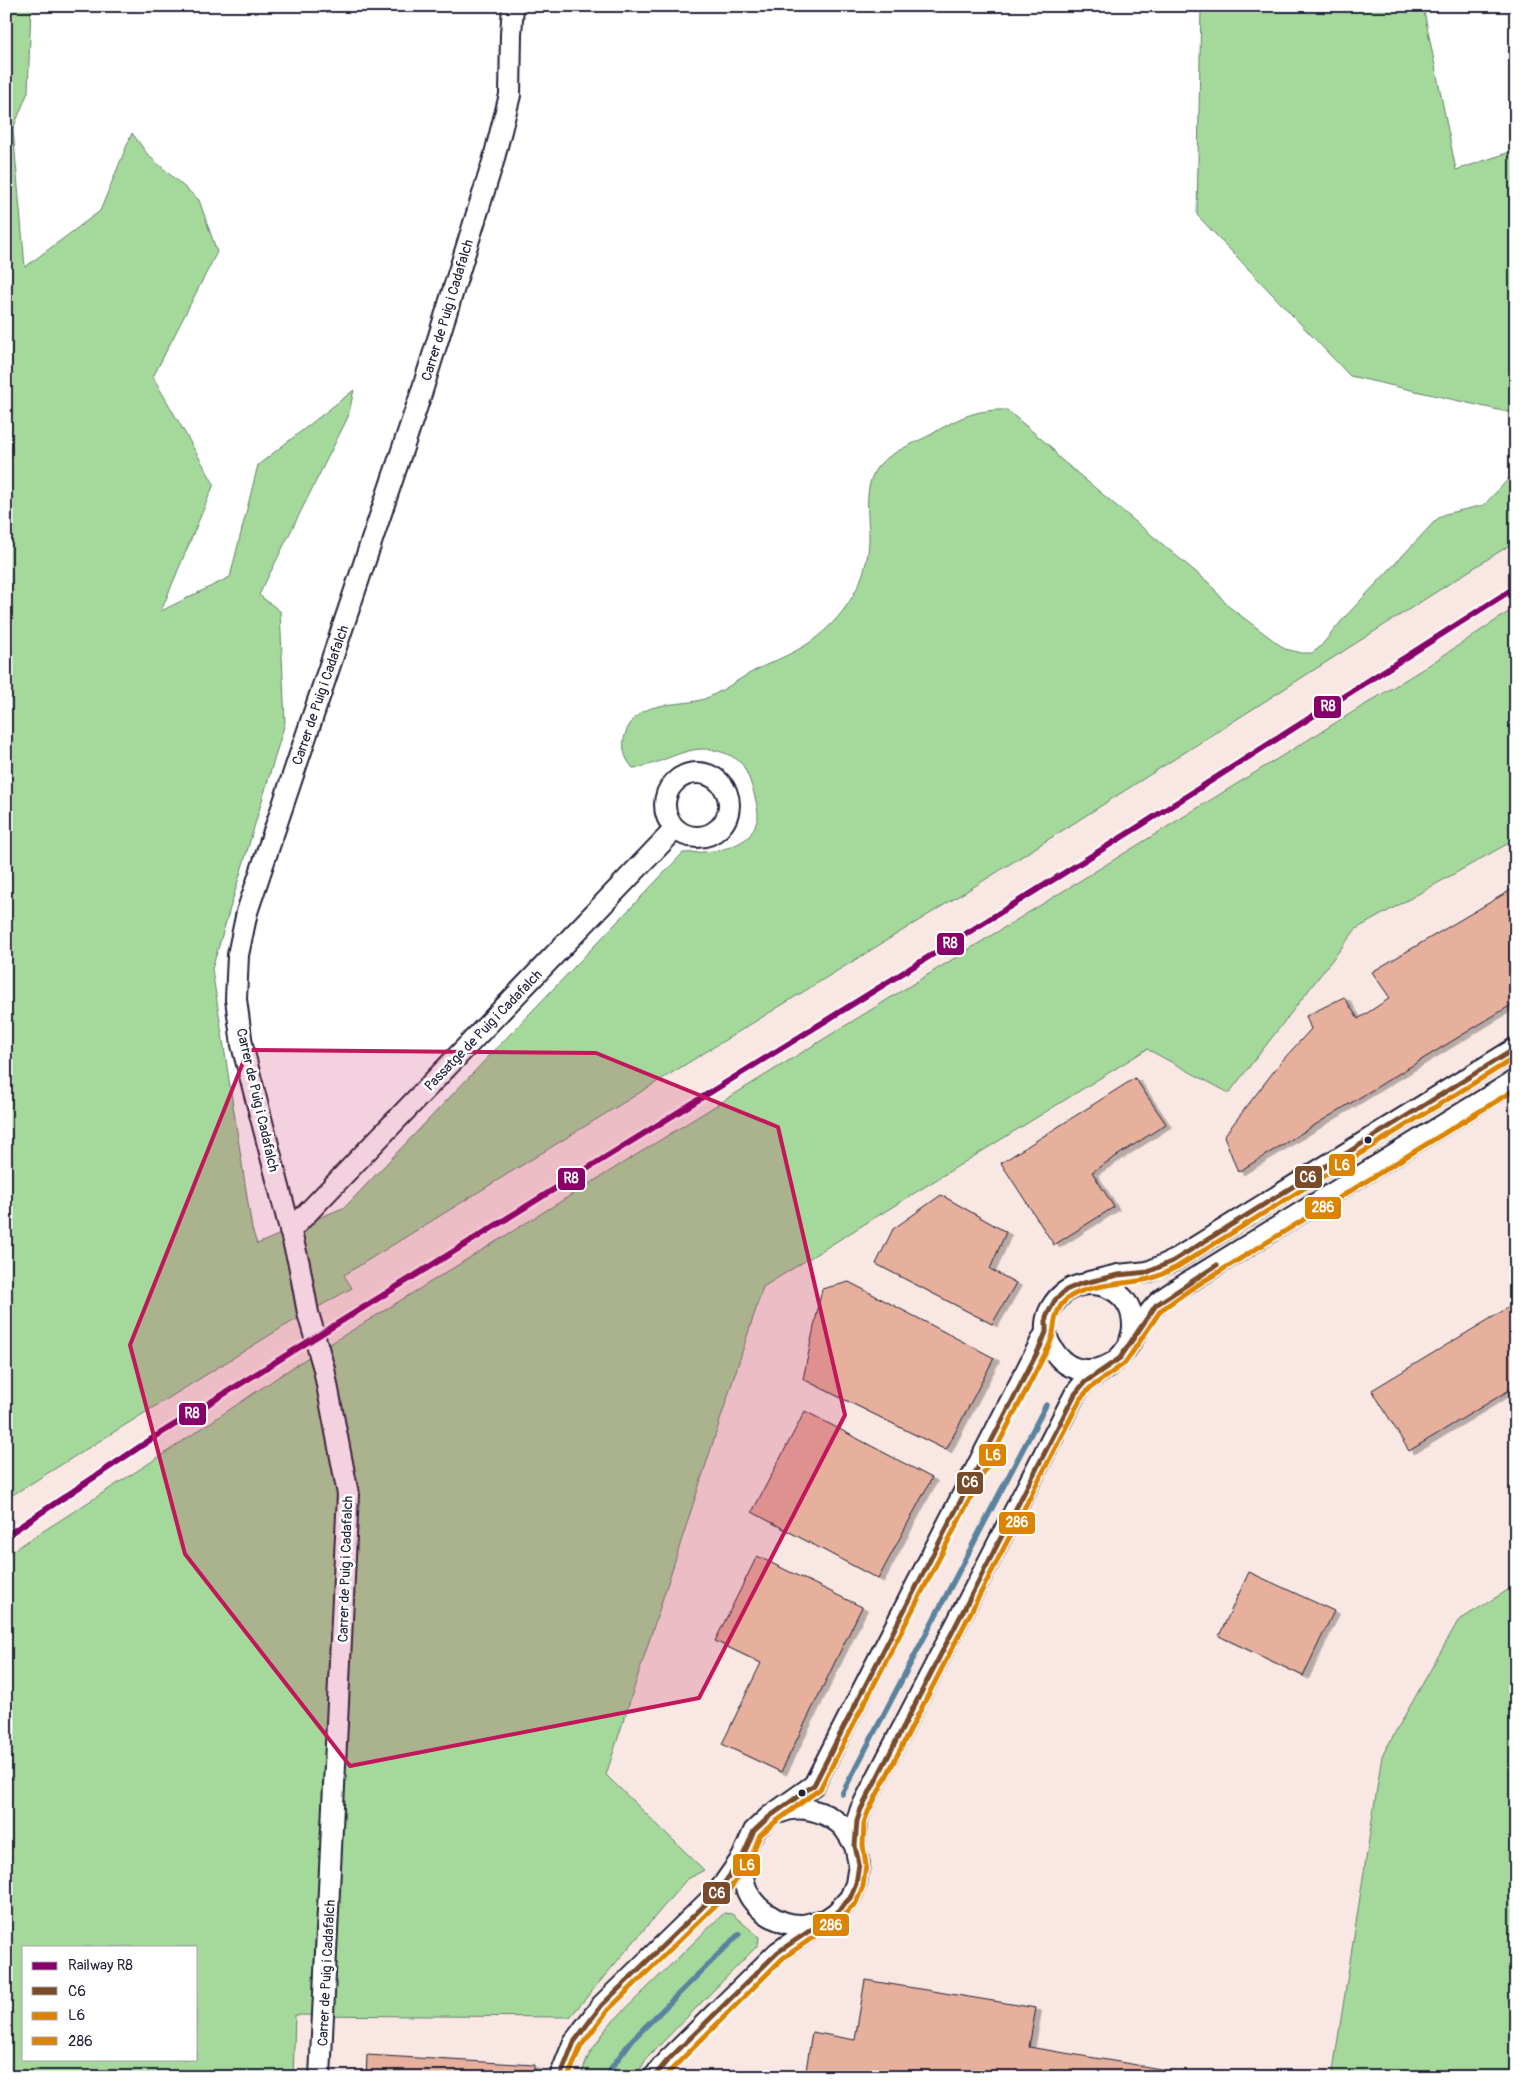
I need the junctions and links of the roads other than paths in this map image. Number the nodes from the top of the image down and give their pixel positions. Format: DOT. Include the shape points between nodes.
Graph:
graph roads {
  1 [pos="513,6"];
  2 [pos="675,829"];
  3 [pos="1516,1048"];
  4 [pos="1516,1080"];
  5 [pos="290,1231"];
  6 [pos="1080,1284"];
  7 [pos="1046,1332"];
  8 [pos="1129,1345"];
  9 [pos="1108,1366"];
  10 [pos="769,1817"];
  11 [pos="855,1846"];
  12 [pos="742,1858"];
  13 [pos="827,1918"];
  14 [pos="320,2077"];
  15 [pos="560,2077"];
  16 [pos="654,2077"];
  1 -- 5 [label="street, Carrer de Puig i Cadafalch" via="510,95 493,162 421,394 248,912 238,955 236,999 242,1045"];
  2 -- 5 [label="street, Passatge de Puig i Cadafalch"];
  3 -- 6 [label="street" via="1173,1260 1148,1272"];
  4 -- 8 [label="street" via="1187,1283 1156,1305"];
  5 -- 14 [label="street, Carrer de Puig i Cadafalch" via="324,1369 348,1494"];
  6 -- 7 [label="street" via="1054,1300 1046,1317"];
  6 -- 8 [label="street" via="1104,1286 1125,1301 1133,1326"];
  7 -- 9 [label="street" via="1057,1357 1067,1364 1087,1370"];
  7 -- 10 [label="street" via="814,1785"];
  8 -- 9 [label="street" via="1120,1358"];
  9 -- 11 [label="street" via="1085,1382 1075,1394 861,1809 856,1821"];
  10 -- 11 [label="street" via="784,1810 805,1808 824,1813 841,1825"];
  10 -- 12 [label="street" via="754,1831"];
  11 -- 13 [label="street" via="859,1864 856,1884 850,1898"];
  12 -- 13 [label="street" via="745,1886 755,1903 771,1917 803,1925"];
  12 -- 15 [label="street" via="718,1892 602,2005 574,2042"];
  13 -- 16 [label="street" via="778,1952"];
}
